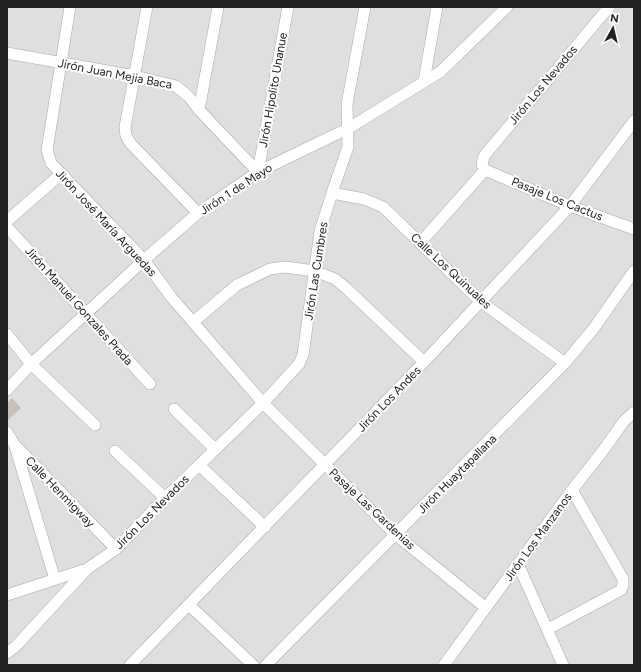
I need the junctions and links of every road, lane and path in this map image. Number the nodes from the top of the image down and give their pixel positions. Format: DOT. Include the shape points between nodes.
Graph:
graph roads {
  1 [pos="70,7"];
  2 [pos="147,7"];
  3 [pos="218,7"];
  4 [pos="288,7"];
  5 [pos="365,7"];
  6 [pos="436,7"];
  7 [pos="507,7"];
  8 [pos="609,7"];
  9 [pos="7,54"];
  10 [pos="61,63"];
  11 [pos="135,76"];
  12 [pos="424,82"];
  13 [pos="199,110"];
  14 [pos="634,121"];
  15 [pos="349,128"];
  16 [pos="484,168"];
  17 [pos="258,172"];
  18 [pos="61,174"];
  19 [pos="332,193"];
  20 [pos="570,206"];
  21 [pos="198,213"];
  22 [pos="7,222"];
  23 [pos="7,227"];
  24 [pos="634,229"];
  25 [pos="420,243"];
  26 [pos="144,260"];
  27 [pos="315,271"];
  28 [pos="634,271"];
  29 [pos="481,302"];
  30 [pos="85,314"];
  31 [pos="193,322"];
  32 [pos="7,334"];
  33 [pos="424,362"];
  34 [pos="565,363"];
  35 [pos="31,364"];
  36 [pos="150,384"];
  37 [pos="7,390"];
  38 [pos="263,404"];
  39 [pos="174,409"];
  40 [pos="634,412"];
  41 [pos="95,426"];
  42 [pos="7,432"];
  43 [pos="14,444"];
  44 [pos="215,449"];
  45 [pos="115,450"];
  46 [pos="199,465"];
  47 [pos="326,465"];
  48 [pos="572,490"];
  49 [pos="165,498"];
  50 [pos="265,527"];
  51 [pos="396,535"];
  52 [pos="116,549"];
  53 [pos="518,564"];
  54 [pos="87,569"];
  55 [pos="53,573"];
  56 [pos="7,595"];
  57 [pos="189,605"];
  58 [pos="486,608"];
  59 [pos="548,629"];
  60 [pos="7,653"];
  61 [pos="130,665"];
  62 [pos="253,665"];
  63 [pos="266,665"];
  64 [pos="444,665"];
  65 [pos="563,665"];
  1 -- 10 [label="street, Jirón José María Arguedas"];
  2 -- 11 [label="street"];
  3 -- 13 [label="street"];
  4 -- 17 [label="street, Jirón Hipolito Unanue"];
  5 -- 15 [label="street, Jirón Las Cumbres" via="347,104"];
  6 -- 12 [label="street"];
  7 -- 12 [label="street, Jirón 1 de Mayo" via="440,72"];
  8 -- 16 [label="street, Jirón Los Nevados" via="484,156"];
  9 -- 10 [label="street, Jirón Juan Mejia Baca"];
  10 -- 11 [label="street, Jirón Juan Mejia Baca"];
  10 -- 18 [label="street, Jirón José María Arguedas" via="47,150 51,163"];
  11 -- 13 [label="street, Jirón Juan Mejia Baca" via="176,86 189,96"];
  11 -- 21 [label="street" via="125,128 126,136 130,144"];
  12 -- 15 [label="street, Jirón 1 de Mayo"];
  13 -- 17 [label="street, Jirón Juan Mejia Baca"];
  14 -- 20 [label="street, Jirón Los Andes"];
  15 -- 17 [label="street, Jirón 1 de Mayo"];
  15 -- 19 [label="street, Jirón Las Cumbres" via="348,147"];
  16 -- 20 [label="street, Pasaje Los Cactus"];
  16 -- 25 [label="street, Jirón Los Nevados"];
  17 -- 21 [label="street, Jirón 1 de Mayo"];
  18 -- 22 [label="street"];
  18 -- 26 [label="street, Jirón José María Arguedas"];
  19 -- 25 [label="street, Calle Los Quinuales" via="364,199 383,207"];
  19 -- 27 [label="street, Jirón Las Cumbres" via="320,231"];
  20 -- 24 [label="street, Pasaje Los Cactus"];
  20 -- 29 [label="street, Jirón Los Andes"];
  21 -- 26 [label="street, Jirón 1 de Mayo"];
  23 -- 30 [label="street, Jirón Manuel Gonzales Prada"];
  25 -- 29 [label="street, Calle Los Quinuales"];
  26 -- 30 [label="street, Jirón 1 de Mayo"];
  26 -- 31 [label="street, Jirón José María Arguedas"];
  27 -- 31 [label="street" via="285,267 270,269 237,285"];
  27 -- 33 [label="street" via="334,279 346,288"];
  27 -- 38 [label="street, Jirón Las Cumbres" via="303,355 299,364"];
  28 -- 34 [label="street, Jirón Huaytapallana" via="594,328"];
  29 -- 33 [label="street, Jirón Los Andes"];
  29 -- 34 [label="street, Calle Los Quinuales"];
  30 -- 35 [label="street, Jirón 1 de Mayo"];
  30 -- 36 [label="street, Jirón Manuel Gonzales Prada"];
  31 -- 38 [label="street, Jirón José María Arguedas"];
  32 -- 35 [label="street"];
  33 -- 47 [label="street, Jirón Los Andes"];
  34 -- 51 [label="street, Jirón Huaytapallana"];
  35 -- 37 [label="street, Jirón 1 de Mayo"];
  35 -- 41 [label="street"];
  38 -- 44 [label="street, Jirón Los Nevados"];
  38 -- 47 [label="street, Pasaje Las Gardenias"];
  39 -- 44 [label="street"];
  40 -- 48 [label="street, Jirón Los Manzanos" via="624,421"];
  42 -- 43 [label="street, Calle Henmigway"];
  43 -- 52 [label="street, Calle Henmigway"];
  43 -- 55 [label="street"];
  44 -- 46 [label="street, Jirón Los Nevados"];
  45 -- 49 [label="street"];
  46 -- 49 [label="street, Jirón Los Nevados"];
  46 -- 50 [label="street"];
  47 -- 50 [label="street, Jirón Los Andes"];
  47 -- 51 [label="street, Pasaje Las Gardenias"];
  48 -- 53 [label="street, Jirón Los Manzanos"];
  48 -- 59 [label="street" via="623,579 623,585 621,590"];
  49 -- 52 [label="street, Jirón Los Nevados"];
  50 -- 57 [label="street, Jirón Los Andes"];
  51 -- 58 [label="street, Pasaje Las Gardenias"];
  51 -- 63 [label="street, Jirón Huaytapallana"];
  52 -- 54 [label="street, Jirón Los Nevados"];
  53 -- 58 [label="street, Jirón Los Manzanos"];
  53 -- 59 [label="street"];
  54 -- 56 [label="street"];
  54 -- 60 [label="street, Jirón Los Nevados"];
  57 -- 61 [label="street, Jirón Los Andes"];
  57 -- 62 [label="street"];
  58 -- 64 [label="street, Jirón Los Manzanos"];
  59 -- 65 [label="street"];
}
